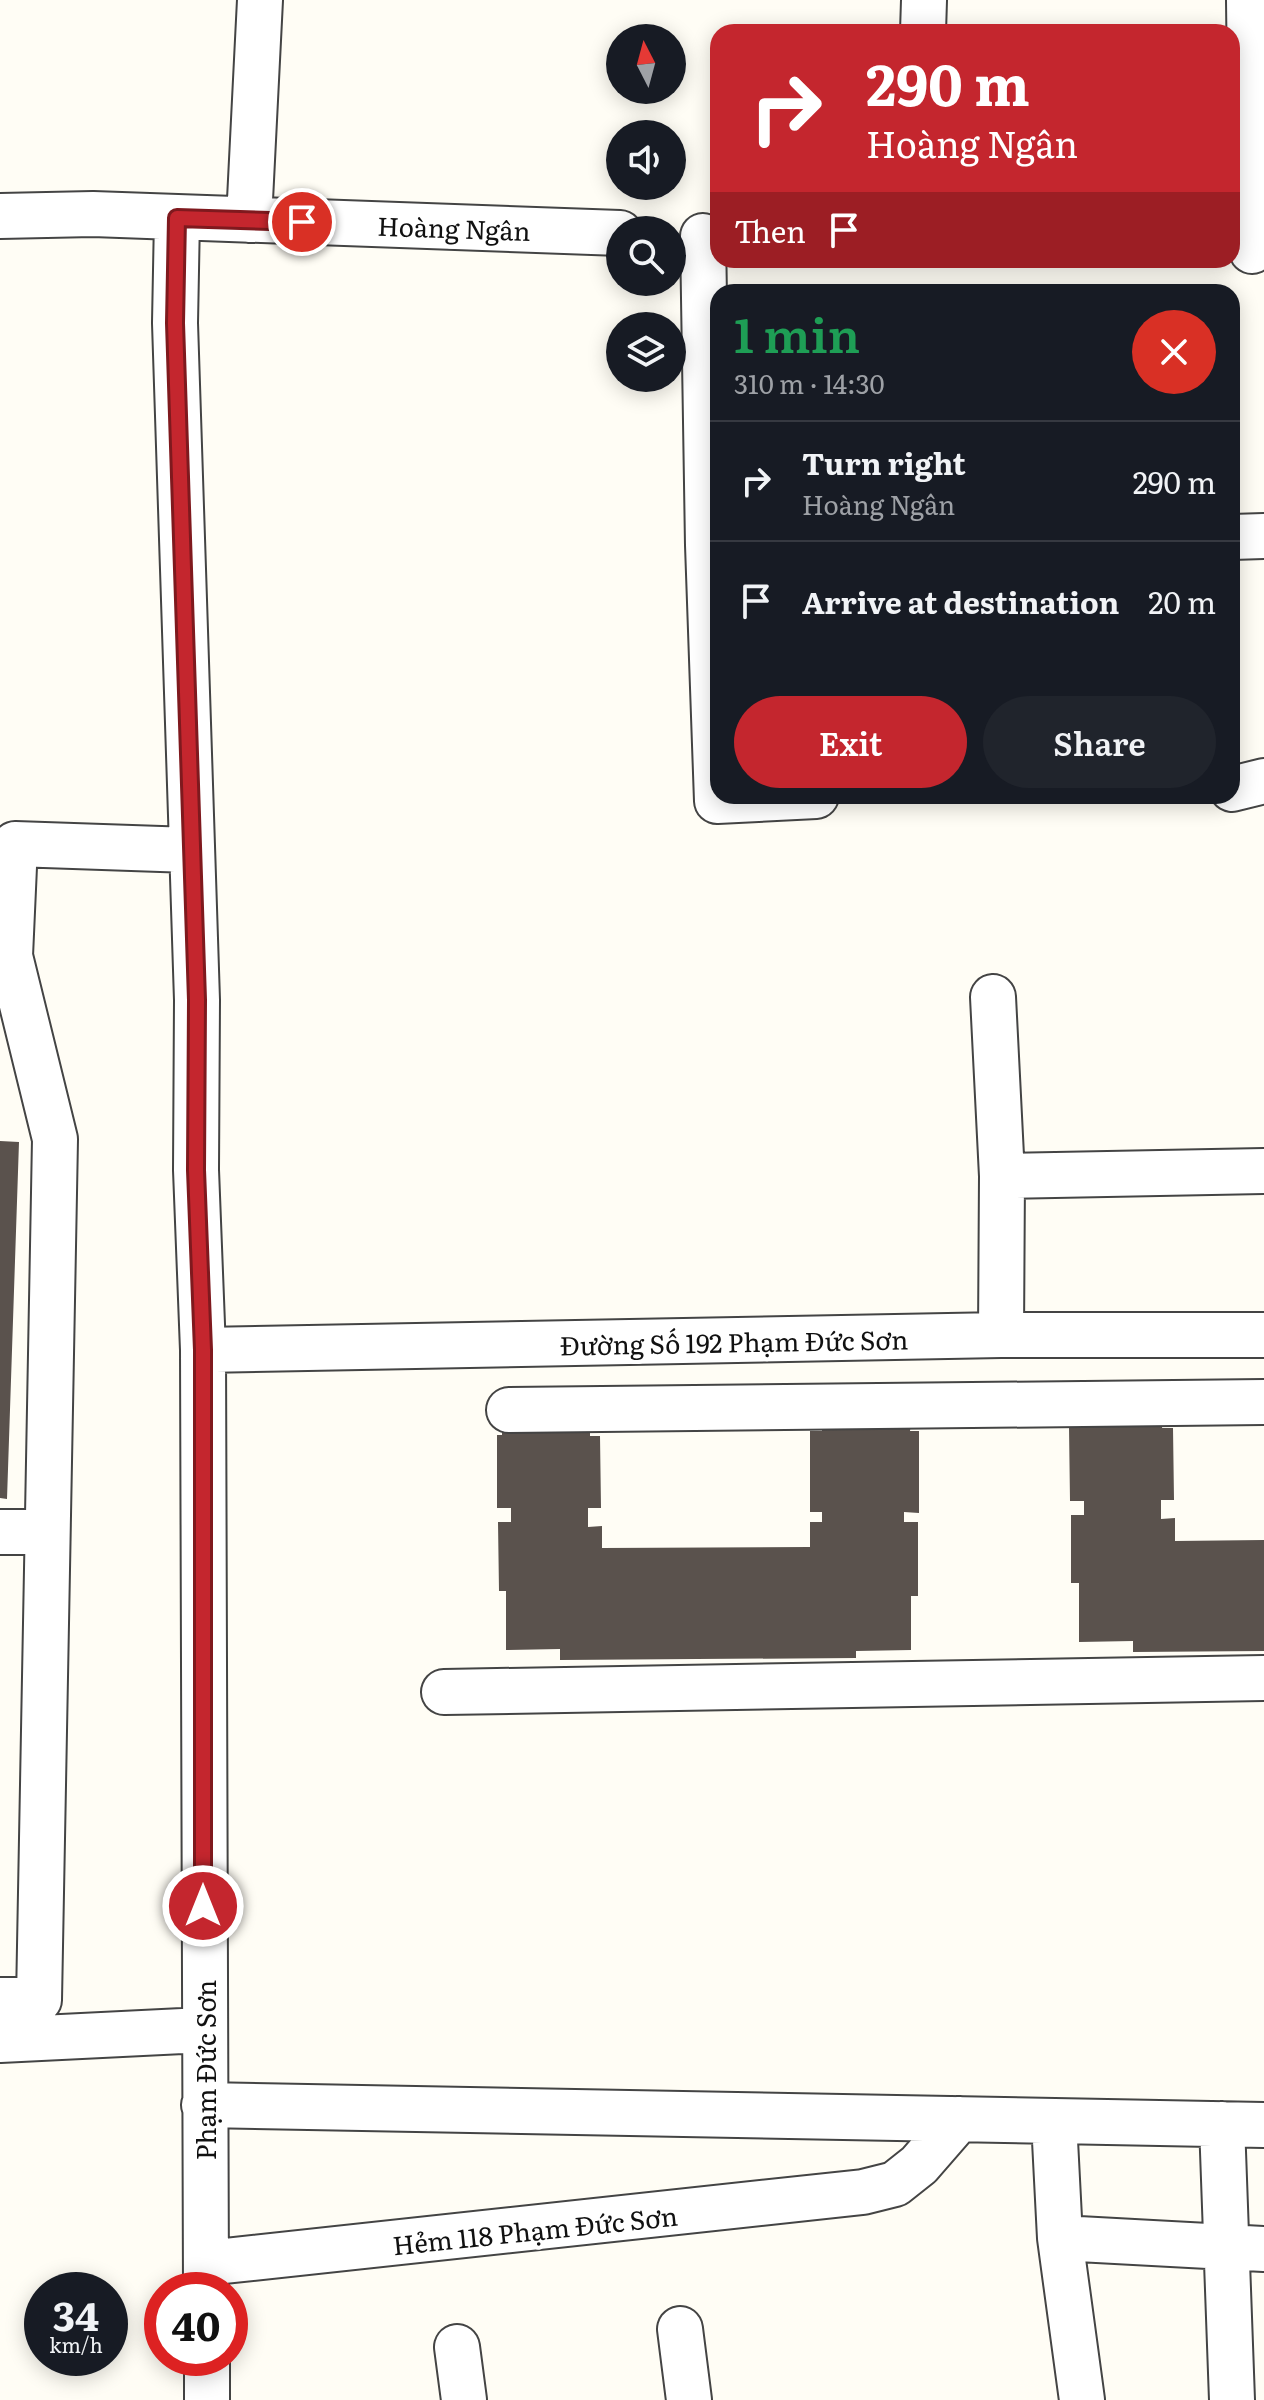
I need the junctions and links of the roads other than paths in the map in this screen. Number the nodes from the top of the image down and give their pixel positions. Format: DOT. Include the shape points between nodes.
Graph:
graph roads {
  1 [pos="260,0"];
  2 [pos="924,0"];
  3 [pos="1249,0"];
  4 [pos="923,24"];
  5 [pos="0,216"];
  6 [pos="177,218"];
  7 [pos="249,220"];
  8 [pos="606,233"];
  9 [pos="698,235"];
  10 [pos="1249,251"];
  11 [pos="710,482"];
  12 [pos="1264,536"];
  13 [pos="1240,537"];
  14 [pos="1264,781"];
  15 [pos="1240,787"];
  16 [pos="190,850"];
  17 [pos="5,956"];
  18 [pos="993,997"];
  19 [pos="1264,1171"];
  20 [pos="1002,1176"];
  21 [pos="1001,1335"];
  22 [pos="1264,1335"];
  23 [pos="628,1343"];
  24 [pos="671,1343"];
  25 [pos="203,1350"];
  26 [pos="1264,1402"];
  27 [pos="671,1408"];
  28 [pos="627,1409"];
  29 [pos="509,1410"];
  30 [pos="0,1532"];
  31 [pos="47,1532"];
  32 [pos="1264,1678"];
  33 [pos="444,1692"];
  34 [pos="0,2000"];
  35 [pos="203,2030"];
  36 [pos="0,2040"];
  37 [pos="204,2105"];
  38 [pos="959,2119"];
  39 [pos="1054,2121"];
  40 [pos="1243,2124"];
  41 [pos="1060,2238"];
  42 [pos="1244,2248"];
  43 [pos="206,2272"];
  44 [pos="245,2272"];
  45 [pos="680,2329"];
  46 [pos="457,2347"];
  47 [pos="207,2376"];
  48 [pos="207,2400"];
  49 [pos="464,2400"];
  50 [pos="689,2400"];
  51 [pos="1082,2400"];
  52 [pos="1232,2400"];
  1 -- 7 [label="street"];
  2 -- 4 [label="street"];
  3 -- 10 [label="street"];
  5 -- 6 [label="street, Hoàng Ngân"];
  6 -- 7 [label="street, Hoàng Ngân"];
  6 -- 16 [label="street, Phạm Đức Sơn" via="175,323"];
  7 -- 8 [label="street, Hoàng Ngân"];
  9 -- 11 [label="street"];
  12 -- 13 [label="street"];
  14 -- 15 [label="street"];
  16 -- 17 [label="street" via="15,844"];
  16 -- 25 [label="street, Phạm Đức Sơn"];
  17 -- 31 [label="street" via="55,1139"];
  18 -- 20 [label="street"];
  19 -- 20 [label="street"];
  20 -- 21 [label="street"];
  21 -- 22 [label="street, Đường Số 192 Phạm Đức Sơn"];
  21 -- 24 [label="street, Đường Số 192 Phạm Đức Sơn"];
  23 -- 24 [label="street, Đường Số 192 Phạm Đức Sơn"];
  23 -- 25 [label="street, Đường Số 192 Phạm Đức Sơn"];
  23 -- 28 [label="street"];
  24 -- 27 [label="street"];
  25 -- 35 [label="street, Phạm Đức Sơn"];
  26 -- 27 [label="street"];
  27 -- 28 [label="street"];
  28 -- 29 [label="street"];
  30 -- 31 [label="street"];
  31 -- 34 [label="street" via="39,2000"];
  32 -- 33 [label="street"];
  35 -- 36 [label="street"];
  35 -- 37 [label="street, Phạm Đức Sơn"];
  37 -- 38 [label="street"];
  37 -- 43 [label="street, Phạm Đức Sơn"];
  38 -- 39 [label="street"];
  38 -- 44 [label="street, Hẻm 118 Phạm Đức Sơn" via="895,2184 863,2192"];
  39 -- 40 [label="street"];
  39 -- 41 [label="street"];
  40 -- 42 [label="street"];
  41 -- 42 [label="street"];
  41 -- 51 [label="street"];
  42 -- 52 [label="street"];
  45 -- 50 [label="street"];
  46 -- 49 [label="street"];
  47 -- 48 [label="street"];
}
